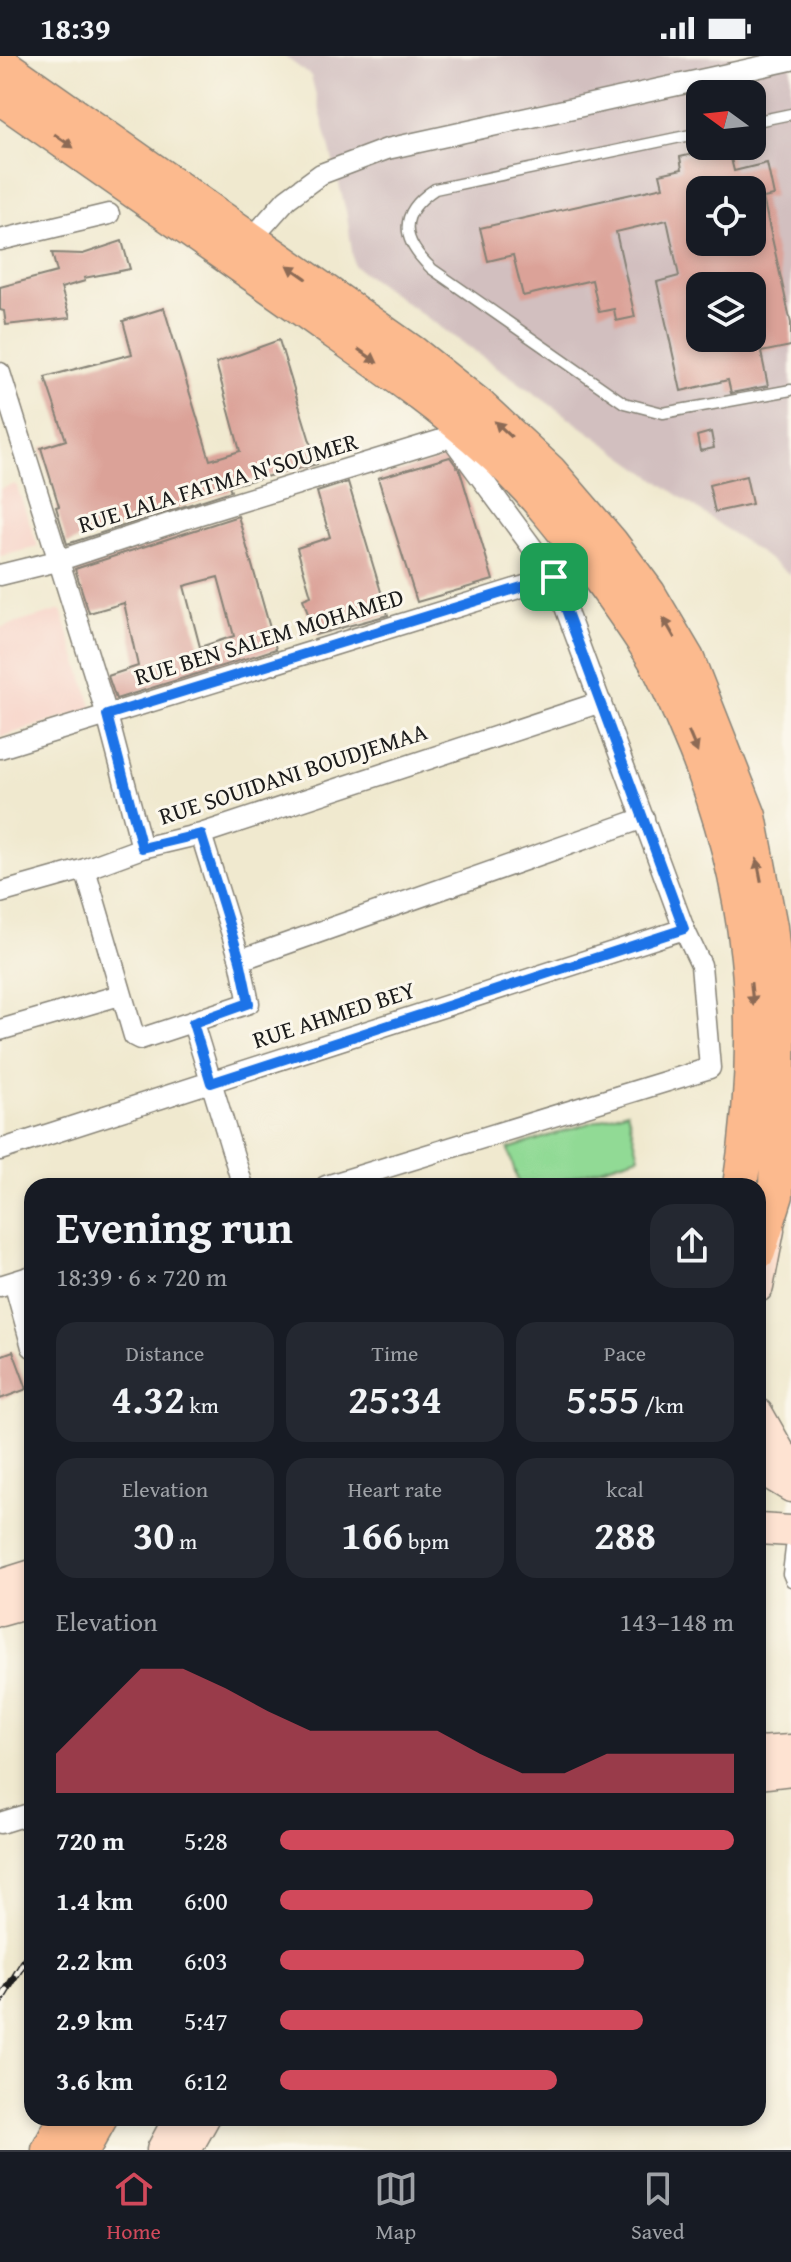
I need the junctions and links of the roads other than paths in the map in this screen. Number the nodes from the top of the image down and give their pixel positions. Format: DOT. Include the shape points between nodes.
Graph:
graph roads {
  1 [pos="783,60"];
  2 [pos="0,63"];
  3 [pos="0,97"];
  4 [pos="791,114"];
  5 [pos="766,119"];
  6 [pos="686,136"];
  7 [pos="109,214"];
  8 [pos="0,240"];
  9 [pos="243,250"];
  10 [pos="0,373"];
  11 [pos="791,390"];
  12 [pos="57,561"];
  13 [pos="0,575"];
  14 [pos="554,577"];
  15 [pos="601,702"];
  16 [pos="107,715"];
  17 [pos="0,748"];
  18 [pos="644,818"];
  19 [pos="201,834"];
  20 [pos="142,848"];
  21 [pos="85,869"];
  22 [pos="0,893"];
  23 [pos="684,929"];
  24 [pos="240,960"];
  25 [pos="120,995"];
  26 [pos="193,1023"];
  27 [pos="0,1030"];
  28 [pos="211,1083"];
  29 [pos="0,1150"];
  30 [pos="241,1178"];
  31 [pos="352,1178"];
  32 [pos="741,1178"];
  33 [pos="776,1195"];
  34 [pos="766,1227"];
  35 [pos="766,1246"];
  36 [pos="15,1281"];
  37 [pos="24,1316"];
  38 [pos="766,1428"];
  39 [pos="791,1465"];
  40 [pos="766,1472"];
  41 [pos="791,1487"];
  42 [pos="766,1529"];
  43 [pos="791,1531"];
  44 [pos="791,1548"];
  45 [pos="24,1578"];
  46 [pos="791,1581"];
  47 [pos="0,1585"];
  48 [pos="24,1604"];
  49 [pos="0,1611"];
  50 [pos="791,1750"];
  51 [pos="766,1752"];
  52 [pos="791,1770"];
  53 [pos="766,1773"];
  54 [pos="24,1816"];
  55 [pos="0,1823"];
  56 [pos="62,2126"];
  57 [pos="96,2126"];
  58 [pos="175,2126"];
  59 [pos="200,2126"];
  60 [pos="49,2150"];
  61 [pos="82,2150"];
  62 [pos="162,2150"];
  63 [pos="186,2150"];
  1 -- 9 [label="street" via="387,149 321,174 287,199"];
  2 -- 9 [label="highway"];
  3 -- 9 [label="highway, one-way"];
  4 -- 5 [label="lane"];
  6 -- 11 [label="lane" via="435,189 417,201 409,218 409,239 432,269 624,403 663,413"];
  7 -- 8 [label="street"];
  9 -- 32 [label="highway, one-way" via="492,453 578,549 655,660 712,787 731,850 745,927 753,1057"];
  33 -- 9 [label="highway, one-way" via="779,1007 770,927 749,816 687,659 611,543 550,472 477,404 414,354"];
  10 -- 12 [label="street"];
  12 -- 13 [label="street, RUE LALA FATMA N'SOUMER"];
  12 -- 14 [label="street, RUE LALA FATMA N'SOUMER" via="451,437"];
  12 -- 16 [label="street"];
  14 -- 15 [label="street"];
  14 -- 16 [label="street, RUE BEN SALEM MOHAMED"];
  15 -- 18 [label="street"];
  15 -- 19 [label="street, RUE SOUIDANI BOUDJEMAA"];
  16 -- 17 [label="street, RUE BEN SALEM MOHAMED"];
  16 -- 20 [label="street"];
  18 -- 23 [label="street"];
  18 -- 24 [label="street"];
  19 -- 20 [label="street, RUE SOUIDANI BOUDJEMAA"];
  19 -- 24 [label="street"];
  20 -- 21 [label="street, RUE SOUIDANI BOUDJEMAA"];
  21 -- 22 [label="street, RUE SOUIDANI BOUDJEMAA"];
  21 -- 25 [label="street"];
  23 -- 28 [label="street, RUE AHMED BEY"];
  23 -- 31 [label="street" via="701,965 710,1068"];
  24 -- 26 [label="street" via="249,1003"];
  25 -- 26 [label="street" via="136,1039"];
  25 -- 27 [label="street"];
  26 -- 28 [label="street"];
  28 -- 29 [label="street, RUE AHMED BEY"];
  28 -- 30 [label="street"];
  33 -- 34 [label="highway"];
  33 -- 35 [label="main road"];
  36 -- 37 [label="street"];
  38 -- 39 [label="main road"];
  40 -- 41 [label="main road"];
  42 -- 43 [label="main road"];
  44 -- 46 [label="lane"];
  45 -- 47 [label="main road"];
  48 -- 49 [label="main road"];
  50 -- 51 [label="main road"];
  52 -- 53 [label="main road"];
  54 -- 55 [label="street"];
  56 -- 60 [label="highway"];
  57 -- 61 [label="highway"];
  58 -- 62 [label="main road"];
  59 -- 63 [label="main road"];
}
